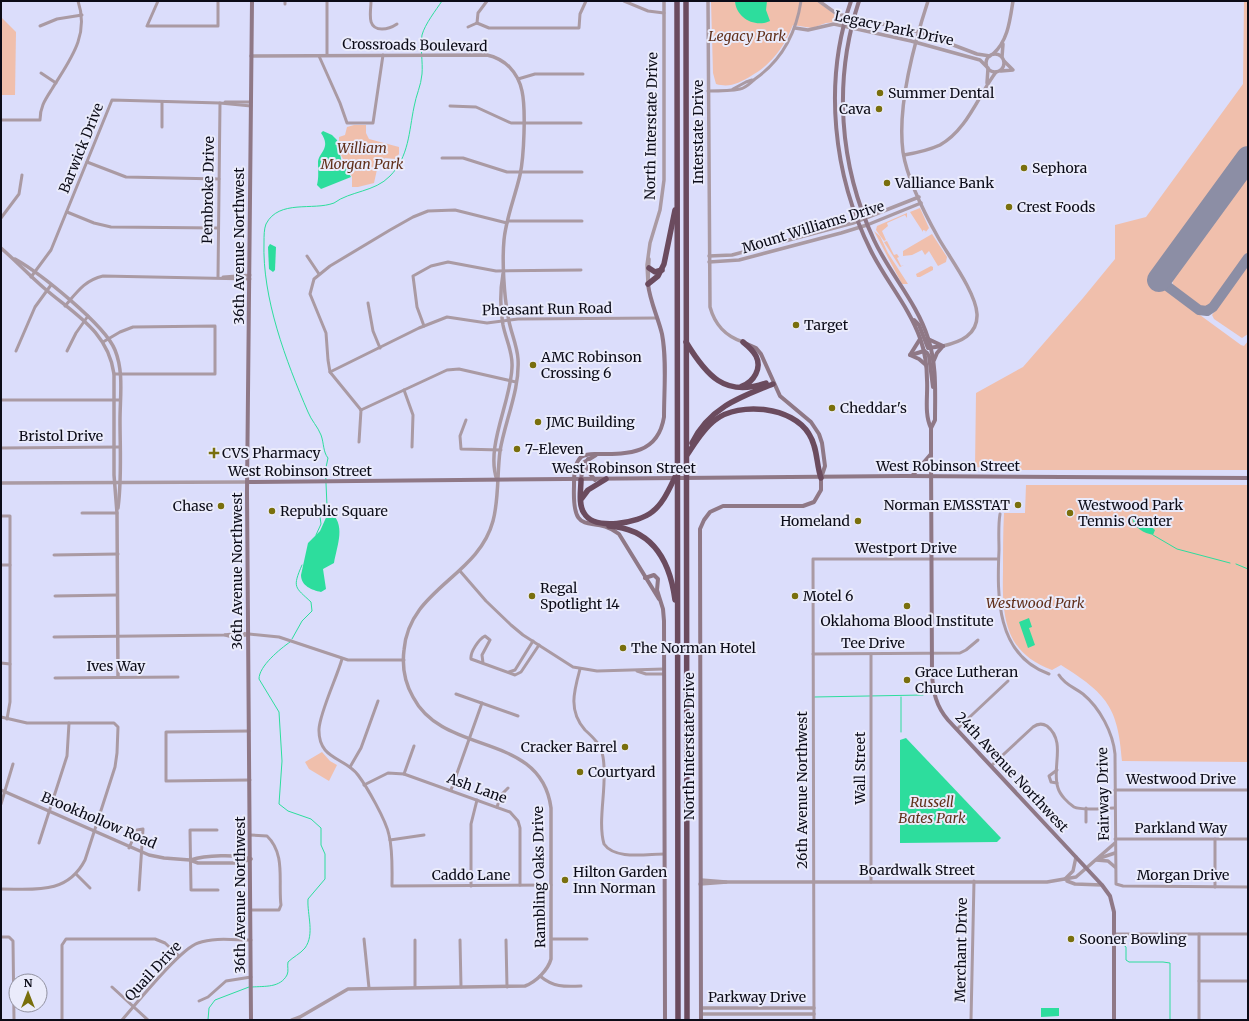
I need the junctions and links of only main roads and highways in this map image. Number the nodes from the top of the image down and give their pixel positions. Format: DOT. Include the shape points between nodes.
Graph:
graph roads {
  1 [pos="252,1"];
  2 [pos="677,1"];
  3 [pos="686,1"];
  4 [pos="851,1"];
  5 [pos="859,1"];
  6 [pos="678,194"];
  7 [pos="649,268"];
  8 [pos="662,270"];
  9 [pos="648,284"];
  10 [pos="911,317"];
  11 [pos="920,339"];
  12 [pos="928,339"];
  13 [pos="686,342"];
  14 [pos="743,342"];
  15 [pos="943,346"];
  16 [pos="931,349"];
  17 [pos="924,351"];
  18 [pos="910,355"];
  19 [pos="934,362"];
  20 [pos="926,365"];
  21 [pos="773,382"];
  22 [pos="738,387"];
  23 [pos="935,393"];
  24 [pos="931,428"];
  25 [pos="596,454"];
  26 [pos="931,454"];
  27 [pos="686,456"];
  28 [pos="588,458"];
  29 [pos="678,471"];
  30 [pos="911,476"];
  31 [pos="932,476"];
  32 [pos="821,478"];
  33 [pos="1248,478"];
  34 [pos="606,479"];
  35 [pos="574,480"];
  36 [pos="581,480"];
  37 [pos="595,480"];
  38 [pos="247,482"];
  39 [pos="581,500"];
  40 [pos="603,526"];
  41 [pos="645,578"];
  42 [pos="660,601"];
  43 [pos="678,625"];
  44 [pos="251,1020"];
  45 [pos="665,1020"];
  46 [pos="678,1020"];
  47 [pos="687,1020"];
  48 [pos="701,1020"];
  49 [pos="1114,1020"];
  1 -- 38 [label="main road, 36th Avenue Northwest"];
  2 -- 6 [label="highway"];
  3 -- 13 [label="highway"];
  4 -- 10 [label="main road, 24th Avenue Northwest" via="836,75 835,117 841,165 860,227 876,260"];
  5 -- 12 [label="main road, 24th Avenue Northwest" via="844,69 844,124 850,172 867,225 880,252 916,311"];
  6 -- 8 [label="highway"];
  6 -- 29 [label="highway"];
  7 -- 8 [label="highway" via="655,272"];
  8 -- 9 [label="highway"];
  9 -- 25 [label="main road, North Interstate Drive" via="662,335 664,354 664,417 660,432 651,443 638,451 625,454"];
  10 -- 11 [label="main road, 24th Avenue Northwest"];
  10 -- 16 [label="main road" via="919,325 927,346"];
  11 -- 17 [label="main road, 24th Avenue Northwest"];
  11 -- 18 [label="main road"];
  12 -- 15 [label="main road"];
  12 -- 16 [label="main road, 24th Avenue Northwest"];
  13 -- 22 [label="highway" via="708,374 720,382"];
  13 -- 27 [label="highway"];
  14 -- 21 [label="main road, North Interstate Drive" via="756,348 761,354"];
  14 -- 22 [label="highway" via="757,356 758,366 753,379"];
  15 -- 16 [label="main road"];
  15 -- 19 [label="main road"];
  16 -- 19 [label="main road, 24th Avenue Northwest"];
  17 -- 18 [label="main road"];
  17 -- 20 [label="main road, 24th Avenue Northwest"];
  17 -- 23 [label="main road" via="929,356"];
  18 -- 20 [label="main road"];
  19 -- 23 [label="main road, 24th Avenue Northwest"];
  20 -- 24 [label="main road, 24th Avenue Northwest" via="928,420"];
  21 -- 22 [label="highway"];
  21 -- 27 [label="highway" via="736,399 713,414 699,430"];
  21 -- 32 [label="main road, North Interstate Drive" via="783,400 806,417 820,434 825,459"];
  23 -- 24 [label="main road, 24th Avenue Northwest" via="935,420"];
  24 -- 26 [label="main road, 24th Avenue Northwest"];
  25 -- 28 [label="main road, North Interstate Drive"];
  25 -- 35 [label="main road, North Interstate Drive" via="587,454 580,458"];
  26 -- 30 [label="main road"];
  26 -- 31 [label="main road, 24th Avenue Northwest"];
  27 -- 32 [label="highway" via="706,428 722,416 738,411 774,411 796,420 806,430 814,445"];
  27 -- 47 [label="highway"];
  28 -- 36 [label="main road" via="582,466"];
  28 -- 37 [label="main road" via="587,470"];
  29 -- 39 [label="highway" via="660,505 649,515 638,520 621,523 593,521 583,512"];
  29 -- 43 [label="highway"];
  30 -- 31 [label="main road, West Robinson Street"];
  30 -- 32 [label="main road, West Robinson Street"];
  31 -- 33 [label="main road, West Robinson Street"];
  31 -- 49 [label="main road, 24th Avenue Northwest" via="934,696 944,715 1110,896 1114,907"];
  32 -- 34 [label="main road, West Robinson Street"];
  32 -- 48 [label="main road, North Interstate Drive" via="820,494 808,505 723,506 710,512 700,534"];
  34 -- 37 [label="main road, West Robinson Street"];
  34 -- 39 [label="highway" via="588,490"];
  35 -- 36 [label="main road, West Robinson Street"];
  35 -- 38 [label="main road, West Robinson Street"];
  35 -- 40 [label="main road, North Interstate Drive" via="574,506 578,517 587,524"];
  36 -- 37 [label="main road, West Robinson Street"];
  36 -- 39 [label="highway"];
  38 -- 44 [label="main road, 36th Avenue Northwest"];
  40 -- 41 [label="main road, North Interstate Drive" via="622,537"];
  40 -- 43 [label="highway" via="637,533 661,554 672,582"];
  41 -- 42 [label="main road, North Interstate Drive"];
  41 -- 42 [label="main road, North Interstate Drive" via="652,575 657,577"];
  42 -- 45 [label="main road, North Interstate Drive" via="664,613"];
  43 -- 46 [label="highway"];
}
